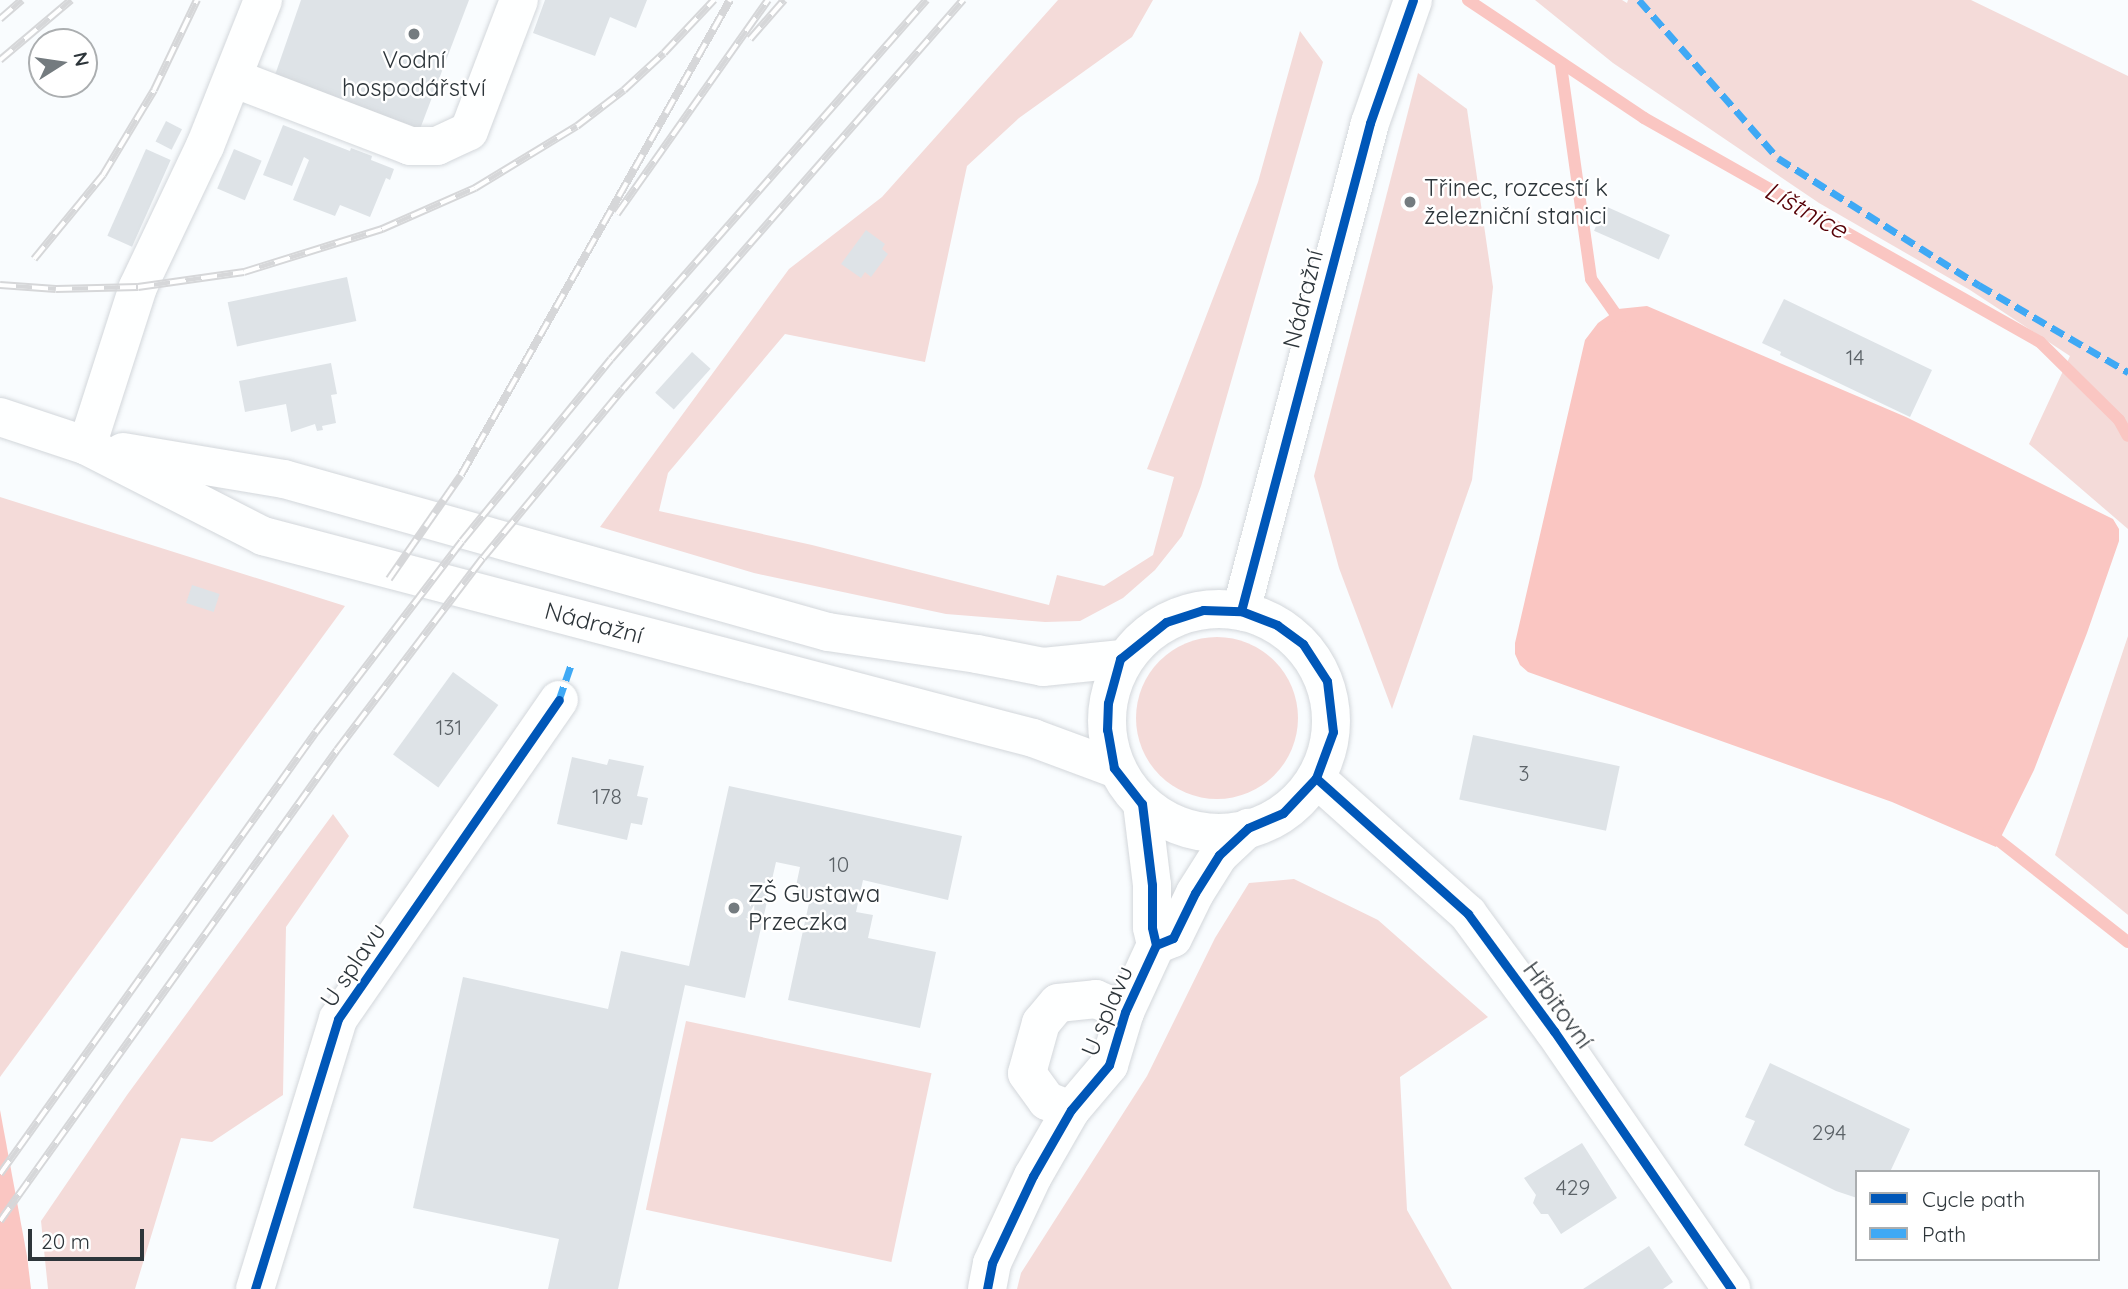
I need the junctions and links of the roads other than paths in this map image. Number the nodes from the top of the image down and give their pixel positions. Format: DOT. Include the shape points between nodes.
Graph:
graph roads {
  1 [pos="263,0"];
  2 [pos="519,0"];
  3 [pos="1413,0"];
  4 [pos="233,78"];
  5 [pos="2,417"];
  6 [pos="87,446"];
  7 [pos="1241,611"];
  8 [pos="1120,659"];
  9 [pos="559,700"];
  10 [pos="1114,768"];
  11 [pos="1316,778"];
  12 [pos="1142,804"];
  13 [pos="1248,828"];
  14 [pos="1156,945"];
  15 [pos="1125,1012"];
  16 [pos="1070,1110"];
  17 [pos="255,1289"];
  18 [pos="987,1289"];
  19 [pos="1731,1289"];
  1 -- 4 [label="main road"];
  2 -- 4 [label="main road" via="469,131 437,146 410,146"];
  3 -- 7 [label="main road, Nádražní" via="1370,123"];
  4 -- 6 [label="main road" via="138,287"];
  5 -- 6 [label="main road, Nádražní"];
  6 -- 8 [label="main road, Nádražní" via="284,479 828,632 1043,667"];
  6 -- 10 [label="main road, Nádražní" via="263,536 1033,738"];
  7 -- 8 [label="main road" via="1203,610 1166,622"];
  7 -- 11 [label="main road" via="1276,625 1303,644 1327,681 1333,732"];
  8 -- 10 [label="main road" via="1108,704"];
  9 -- 17 [label="main road, U splavu" via="338,1019"];
  10 -- 12 [label="main road"];
  11 -- 13 [label="main road" via="1283,813"];
  11 -- 19 [label="main road, Hřbitovní" via="1468,914"];
  12 -- 13 [label="main road" via="1181,828 1211,833"];
  12 -- 14 [label="main road, U splavu"];
  13 -- 14 [label="main road" via="1219,855 1173,938"];
  14 -- 15 [label="main road, U splavu"];
  15 -- 16 [label="main road, U splavu" via="1109,1065"];
  15 -- 16 [label="main road" via="1096,999 1058,1003 1041,1023 1027,1073 1047,1101"];
  16 -- 18 [label="main road, U splavu" via="997,1250"];
}
